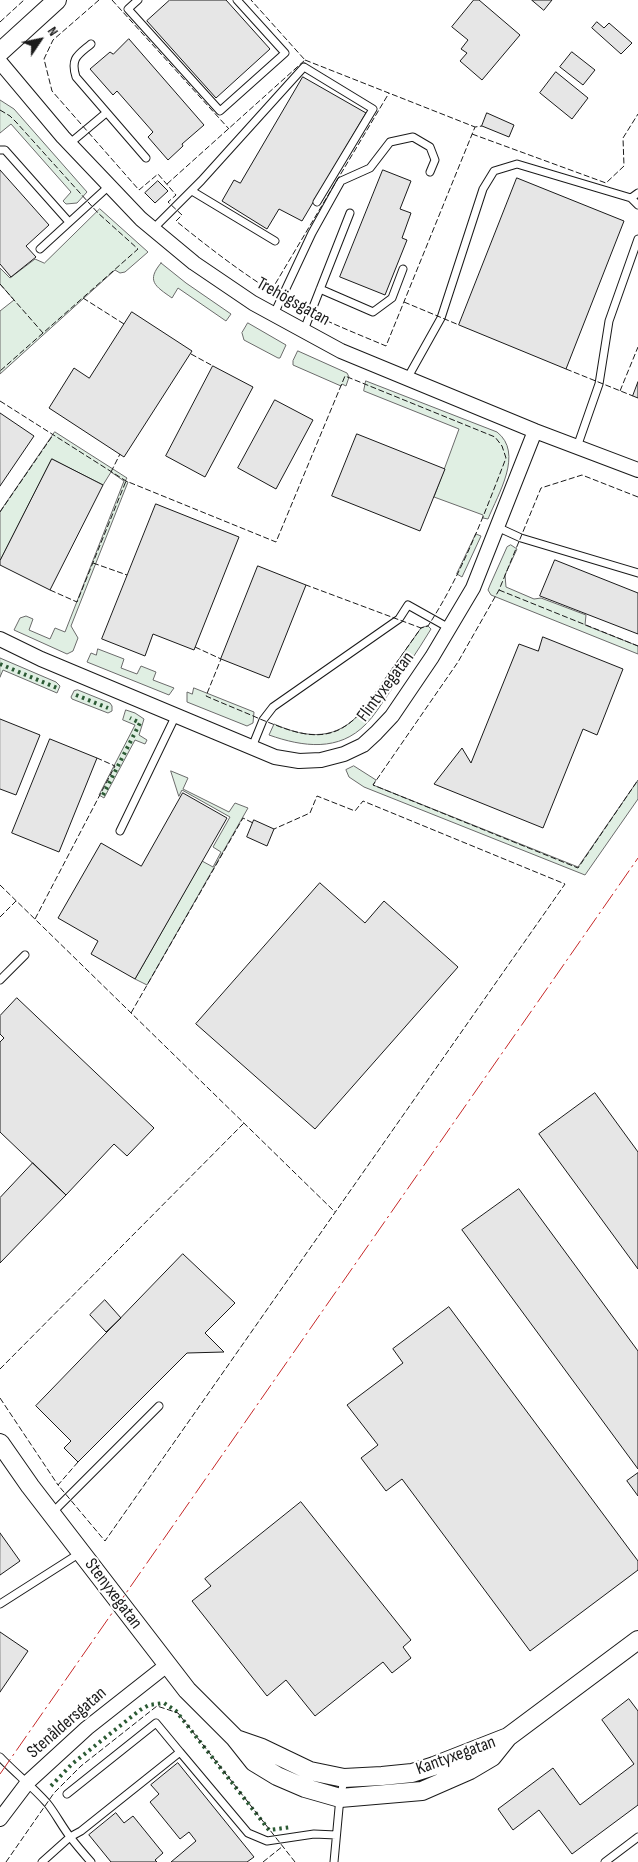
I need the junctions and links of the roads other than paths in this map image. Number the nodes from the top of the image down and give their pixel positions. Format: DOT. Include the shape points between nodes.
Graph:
graph roads {
  1 [pos="57,0"];
  2 [pos="138,0"];
  3 [pos="237,0"];
  4 [pos="91,44"];
  5 [pos="0,52"];
  6 [pos="0,62"];
  7 [pos="106,113"];
  8 [pos="69,144"];
  9 [pos="0,150"];
  10 [pos="146,158"];
  11 [pos="430,172"];
  12 [pos="109,186"];
  13 [pos="192,190"];
  14 [pos="638,193"];
  15 [pos="632,198"];
  16 [pos="317,202"];
  17 [pos="638,205"];
  18 [pos="350,213"];
  19 [pos="69,222"];
  20 [pos="153,229"];
  21 [pos="638,239"];
  22 [pos="275,241"];
  23 [pos="40,249"];
  24 [pos="403,269"];
  25 [pos="320,289"];
  26 [pos="274,314"];
  27 [pos="304,330"];
  28 [pos="408,377"];
  29 [pos="535,430"];
  30 [pos="578,447"];
  31 [pos="638,470"];
  32 [pos="497,527"];
  33 [pos="638,574"];
  34 [pos="449,628"];
  35 [pos="0,639"];
  36 [pos="176,714"];
  37 [pos="252,747"];
  38 [pos="120,831"];
  39 [pos="25,955"];
  40 [pos="0,980"];
  41 [pos="159,1406"];
  42 [pos="0,1443"];
  43 [pos="51,1514"];
  44 [pos="81,1552"];
  45 [pos="0,1604"];
  46 [pos="638,1640"];
  47 [pos="167,1665"];
  48 [pos="508,1737"];
  49 [pos="235,1738"];
  50 [pos="180,1752"];
  51 [pos="0,1757"];
  52 [pos="344,1778"];
  53 [pos="28,1782"];
  54 [pos="67,1794"];
  55 [pos="340,1798"];
  56 [pos="0,1819"];
  57 [pos="336,1835"];
  58 [pos="70,1837"];
  59 [pos="638,1837"];
  60 [pos="42,1862"];
  61 [pos="91,1862"];
  62 [pos="334,1862"];
  63 [pos="605,1862"];
  1 -- 5 [label="street"];
  2 -- 3 [label="lane" via="128,9 220,111 284,53"];
  4 -- 7 [label="lane" via="75,59 74,70 79,82"];
  6 -- 8 [label="street, Trehögsgatan"];
  7 -- 8 [label="lane"];
  7 -- 10 [label="lane"];
  8 -- 12 [label="street, Trehögsgatan"];
  9 -- 19 [label="lane" via="5,150"];
  11 -- 26 [label="lane" via="435,160 430,148 413,137 390,142 370,168 342,181 312,233"];
  12 -- 19 [label="lane"];
  12 -- 20 [label="street, Trehögsgatan"];
  13 -- 16 [label="lane" via="304,67 373,109"];
  13 -- 20 [label="lane"];
  13 -- 22 [label="lane"];
  14 -- 15 [label="lane"];
  15 -- 17 [label="lane"];
  15 -- 28 [label="lane" via="517,164 494,171 483,188 441,318"];
  18 -- 25 [label="lane"];
  19 -- 23 [label="lane"];
  20 -- 26 [label="street, Trehögsgatan" via="194,263"];
  21 -- 30 [label="lane" via="609,322 599,384"];
  24 -- 25 [label="lane" via="392,298 374,312"];
  25 -- 27 [label="lane"];
  26 -- 27 [label="street, Trehögsgatan"];
  27 -- 28 [label="street, Trehögsgatan" via="341,350"];
  28 -- 29 [label="street, Trehögsgatan"];
  29 -- 30 [label="street, Trehögsgatan"];
  29 -- 32 [label="street, Flintyxegatan"];
  30 -- 31 [label="street, Trehögsgatan"];
  32 -- 33 [label="lane" via="521,538"];
  32 -- 34 [label="street, Flintyxegatan" via="473,588"];
  34 -- 37 [label="street, Flintyxegatan" via="392,716 362,745 322,760 300,761 275,757"];
  34 -- 37 [label="lane" via="408,605 399,620 273,706 263,720"];
  35 -- 36 [label="street, Flintyxegatan"];
  36 -- 37 [label="street, Flintyxegatan"];
  36 -- 38 [label="lane"];
  39 -- 40 [label="lane"];
  41 -- 43 [label="lane"];
  42 -- 43 [label="street, Stenyxegatan"];
  43 -- 44 [label="street, Stenyxegatan"];
  44 -- 45 [label="lane"];
  44 -- 47 [label="street, Stenyxegatan"];
  46 -- 48 [label="street, Kantyxegatan"];
  47 -- 49 [label="street, Stenyxegatan"];
  47 -- 53 [label="street, Stenåldersgatan" via="87,1728"];
  48 -- 52 [label="street, Kantyxegatan" via="412,1773"];
  48 -- 55 [label="street, Kantyxegatan" via="484,1762 422,1790"];
  49 -- 52 [label="street, Stenyxegatan" via="310,1771"];
  49 -- 55 [label="street, Stenyxegatan" via="254,1762 277,1776"];
  50 -- 54 [label="lane" via="156,1723"];
  50 -- 57 [label="lane" via="248,1833 267,1841 314,1834"];
  50 -- 58 [label="lane"];
  51 -- 53 [label="lane"];
  52 -- 55 [label="lane"];
  53 -- 56 [label="street, Stenåldersgatan"];
  53 -- 58 [label="lane"];
  55 -- 57 [label="lane"];
  57 -- 62 [label="lane"];
  58 -- 60 [label="lane"];
  58 -- 61 [label="lane"];
  59 -- 63 [label="lane"];
}
